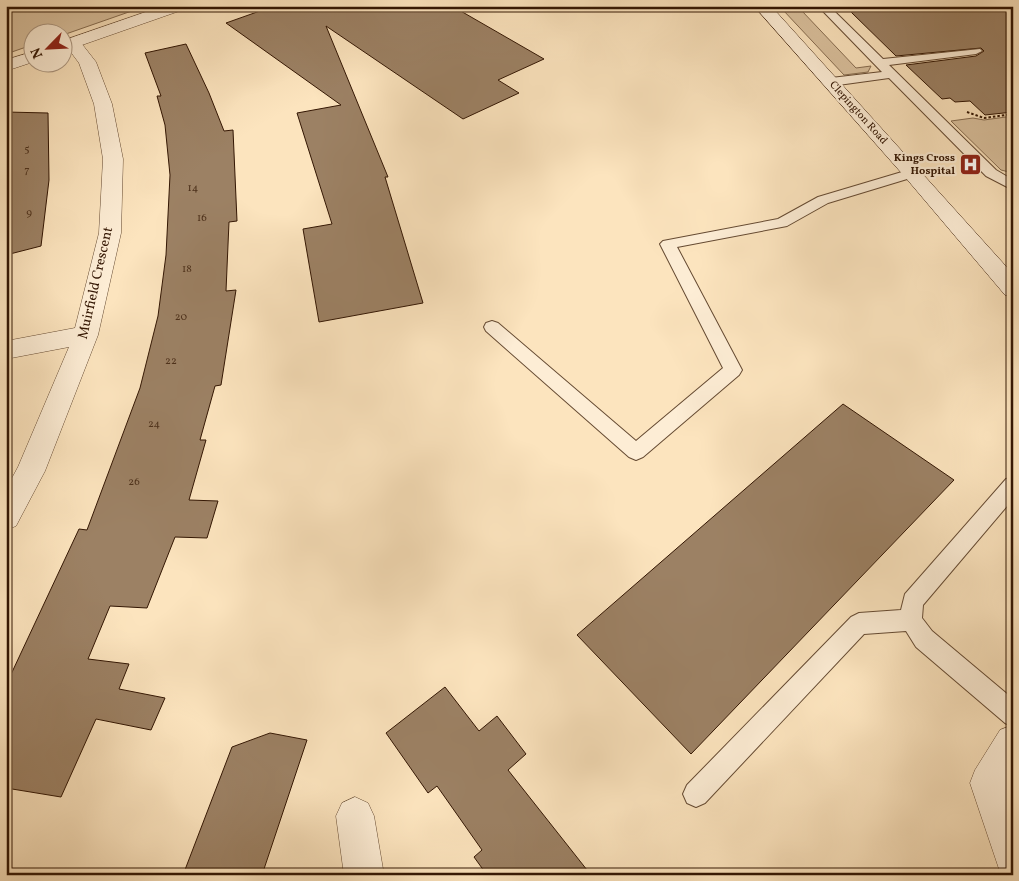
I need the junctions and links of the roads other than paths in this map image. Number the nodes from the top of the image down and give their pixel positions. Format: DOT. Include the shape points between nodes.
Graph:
graph roads {
  1 [pos="179,6"];
  2 [pos="823,6"];
  3 [pos="768,7"];
  4 [pos="72,43"];
  5 [pos="72,49"];
  6 [pos="976,51"];
  7 [pos="22,60"];
  8 [pos="880,63"];
  9 [pos="6,66"];
  10 [pos="892,74"];
  11 [pos="830,82"];
  12 [pos="912,173"];
  13 [pos="1013,186"];
  14 [pos="1013,289"];
  15 [pos="492,328"];
  16 [pos="86,335"];
  17 [pos="6,350"];
  18 [pos="1013,485"];
  19 [pos="6,516"];
  20 [pos="911,620"];
  21 [pos="1013,715"];
  22 [pos="1013,744"];
  23 [pos="696,794"];
  24 [pos="356,816"];
  25 [pos="1013,856"];
  26 [pos="364,875"];
  1 -- 4 [label="street"];
  2 -- 8 [label="lane"];
  3 -- 11 [label="street, Clepington Road"];
  5 -- 16 [label="street, Muirfield Crescent" via="87,62 103,104 113,159 110,234"];
  6 -- 8 [label="lane"];
  7 -- 9 [label="street"];
  8 -- 10 [label="lane"];
  10 -- 11 [label="lane"];
  10 -- 13 [label="lane" via="991,173"];
  11 -- 12 [label="street, Clepington Road"];
  12 -- 14 [label="street, Clepington Road"];
  12 -- 15 [label="lane" via="823,200 782,223 668,244 733,370 636,452"];
  16 -- 17 [label="street"];
  16 -- 19 [label="street, Muirfield Crescent" via="31,471"];
  18 -- 20 [label="lane" via="912,601"];
  20 -- 21 [label="lane" via="924,639"];
  20 -- 23 [label="lane" via="859,624"];
  22 -- 25 [label="street" via="988,783"];
  24 -- 26 [label="street"];
}
